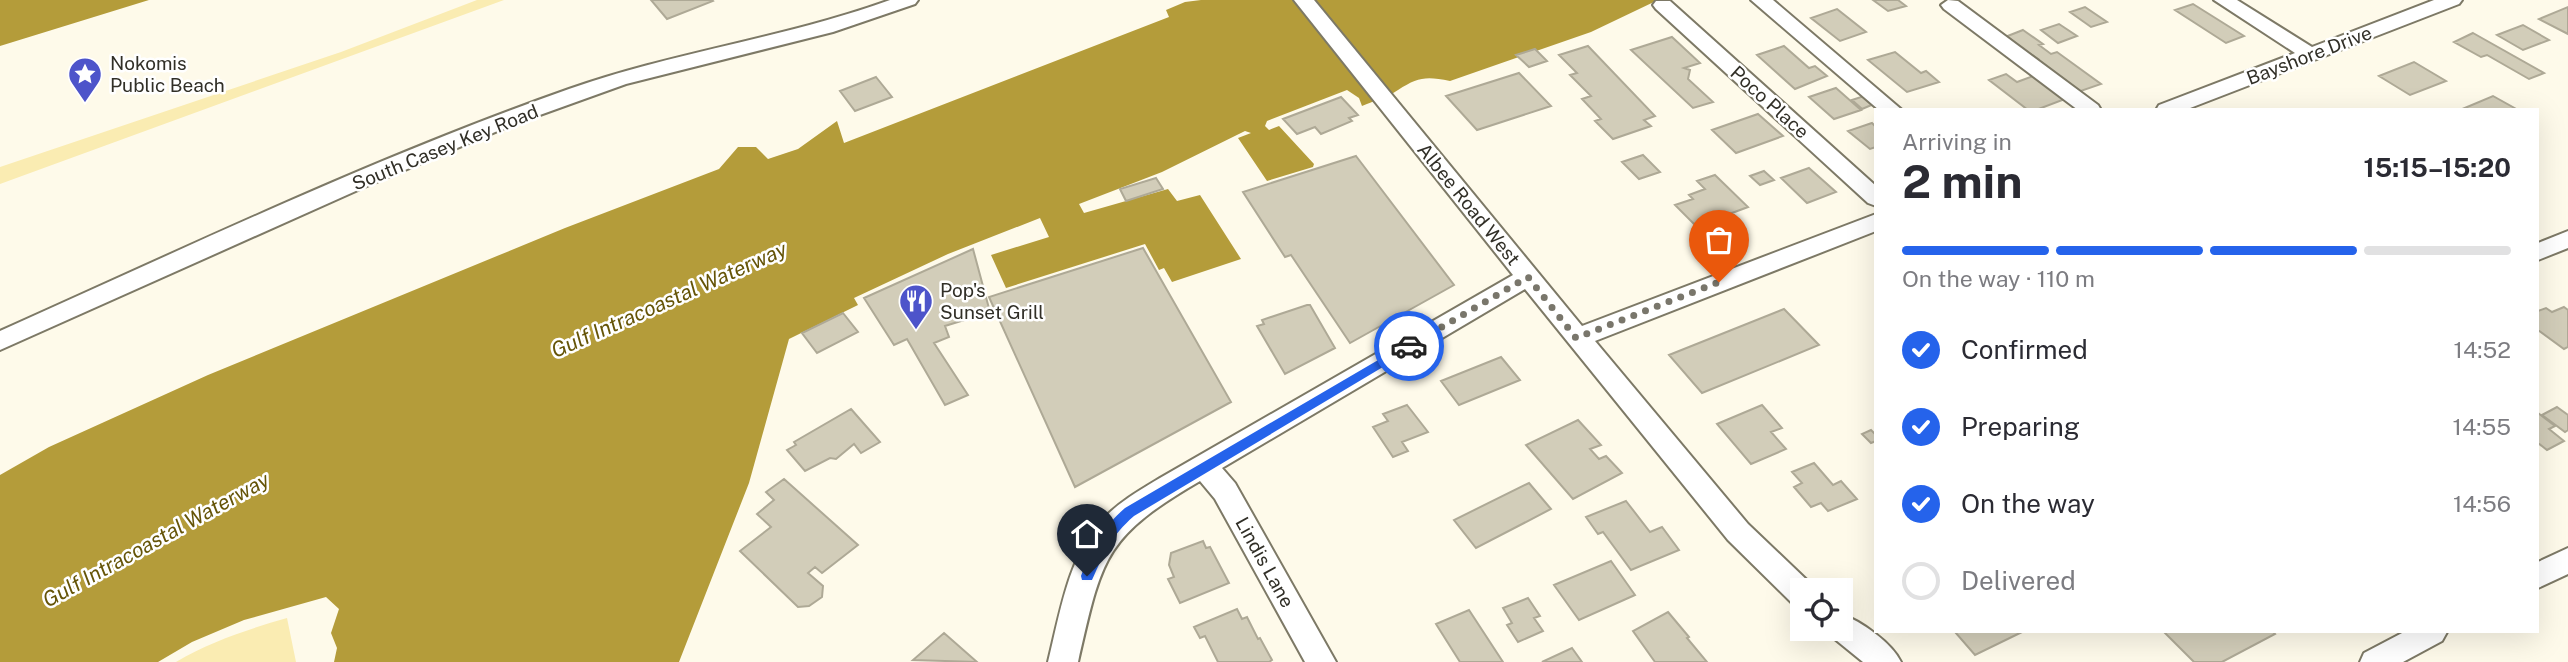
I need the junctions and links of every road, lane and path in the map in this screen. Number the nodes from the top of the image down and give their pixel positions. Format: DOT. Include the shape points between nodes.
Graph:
graph roads {
  1 [pos="908,0"];
  2 [pos="1304,0"];
  3 [pos="1761,0"];
  4 [pos="2224,0"];
  5 [pos="2452,0"];
  6 [pos="1663,5"];
  7 [pos="1951,5"];
  8 [pos="2311,54"];
  9 [pos="1890,108"];
  10 [pos="2088,108"];
  11 [pos="2171,108"];
  12 [pos="1874,196"];
  13 [pos="1874,223"];
  14 [pos="2568,239"];
  15 [pos="2539,252"];
  16 [pos="1528,277"];
  17 [pos="1576,338"];
  18 [pos="0,341"];
  19 [pos="1204,466"];
  20 [pos="2568,560"];
  21 [pos="2539,575"];
  22 [pos="1790,582"];
  23 [pos="2430,633"];
  24 [pos="1853,636"];
  25 [pos="1063,662"];
  26 [pos="1321,662"];
  27 [pos="1886,662"];
  28 [pos="2375,662"];
  1 -- 18 [label="street, South Casey Key Road" via="802,34 649,70 540,107"];
  2 -- 16 [label="street, Albee Road West"];
  3 -- 9 [label="street"];
  4 -- 8 [label="street"];
  5 -- 8 [label="street, Bayshore Drive"];
  6 -- 12 [label="street, Poco Place"];
  7 -- 10 [label="street"];
  8 -- 11 [label="street, Bayshore Drive"];
  13 -- 17 [label="street"];
  14 -- 15 [label="street"];
  16 -- 17 [label="street, Albee Road West"];
  16 -- 19 [label="street"];
  17 -- 22 [label="street, Albee Road West" via="1723,514"];
  19 -- 25 [label="street" via="1130,512 1106,535 1080,596"];
  19 -- 26 [label="street, Lindis Lane" via="1225,491"];
  20 -- 21 [label="street"];
  23 -- 28 [label="street"];
  24 -- 27 [label="street"];
}
